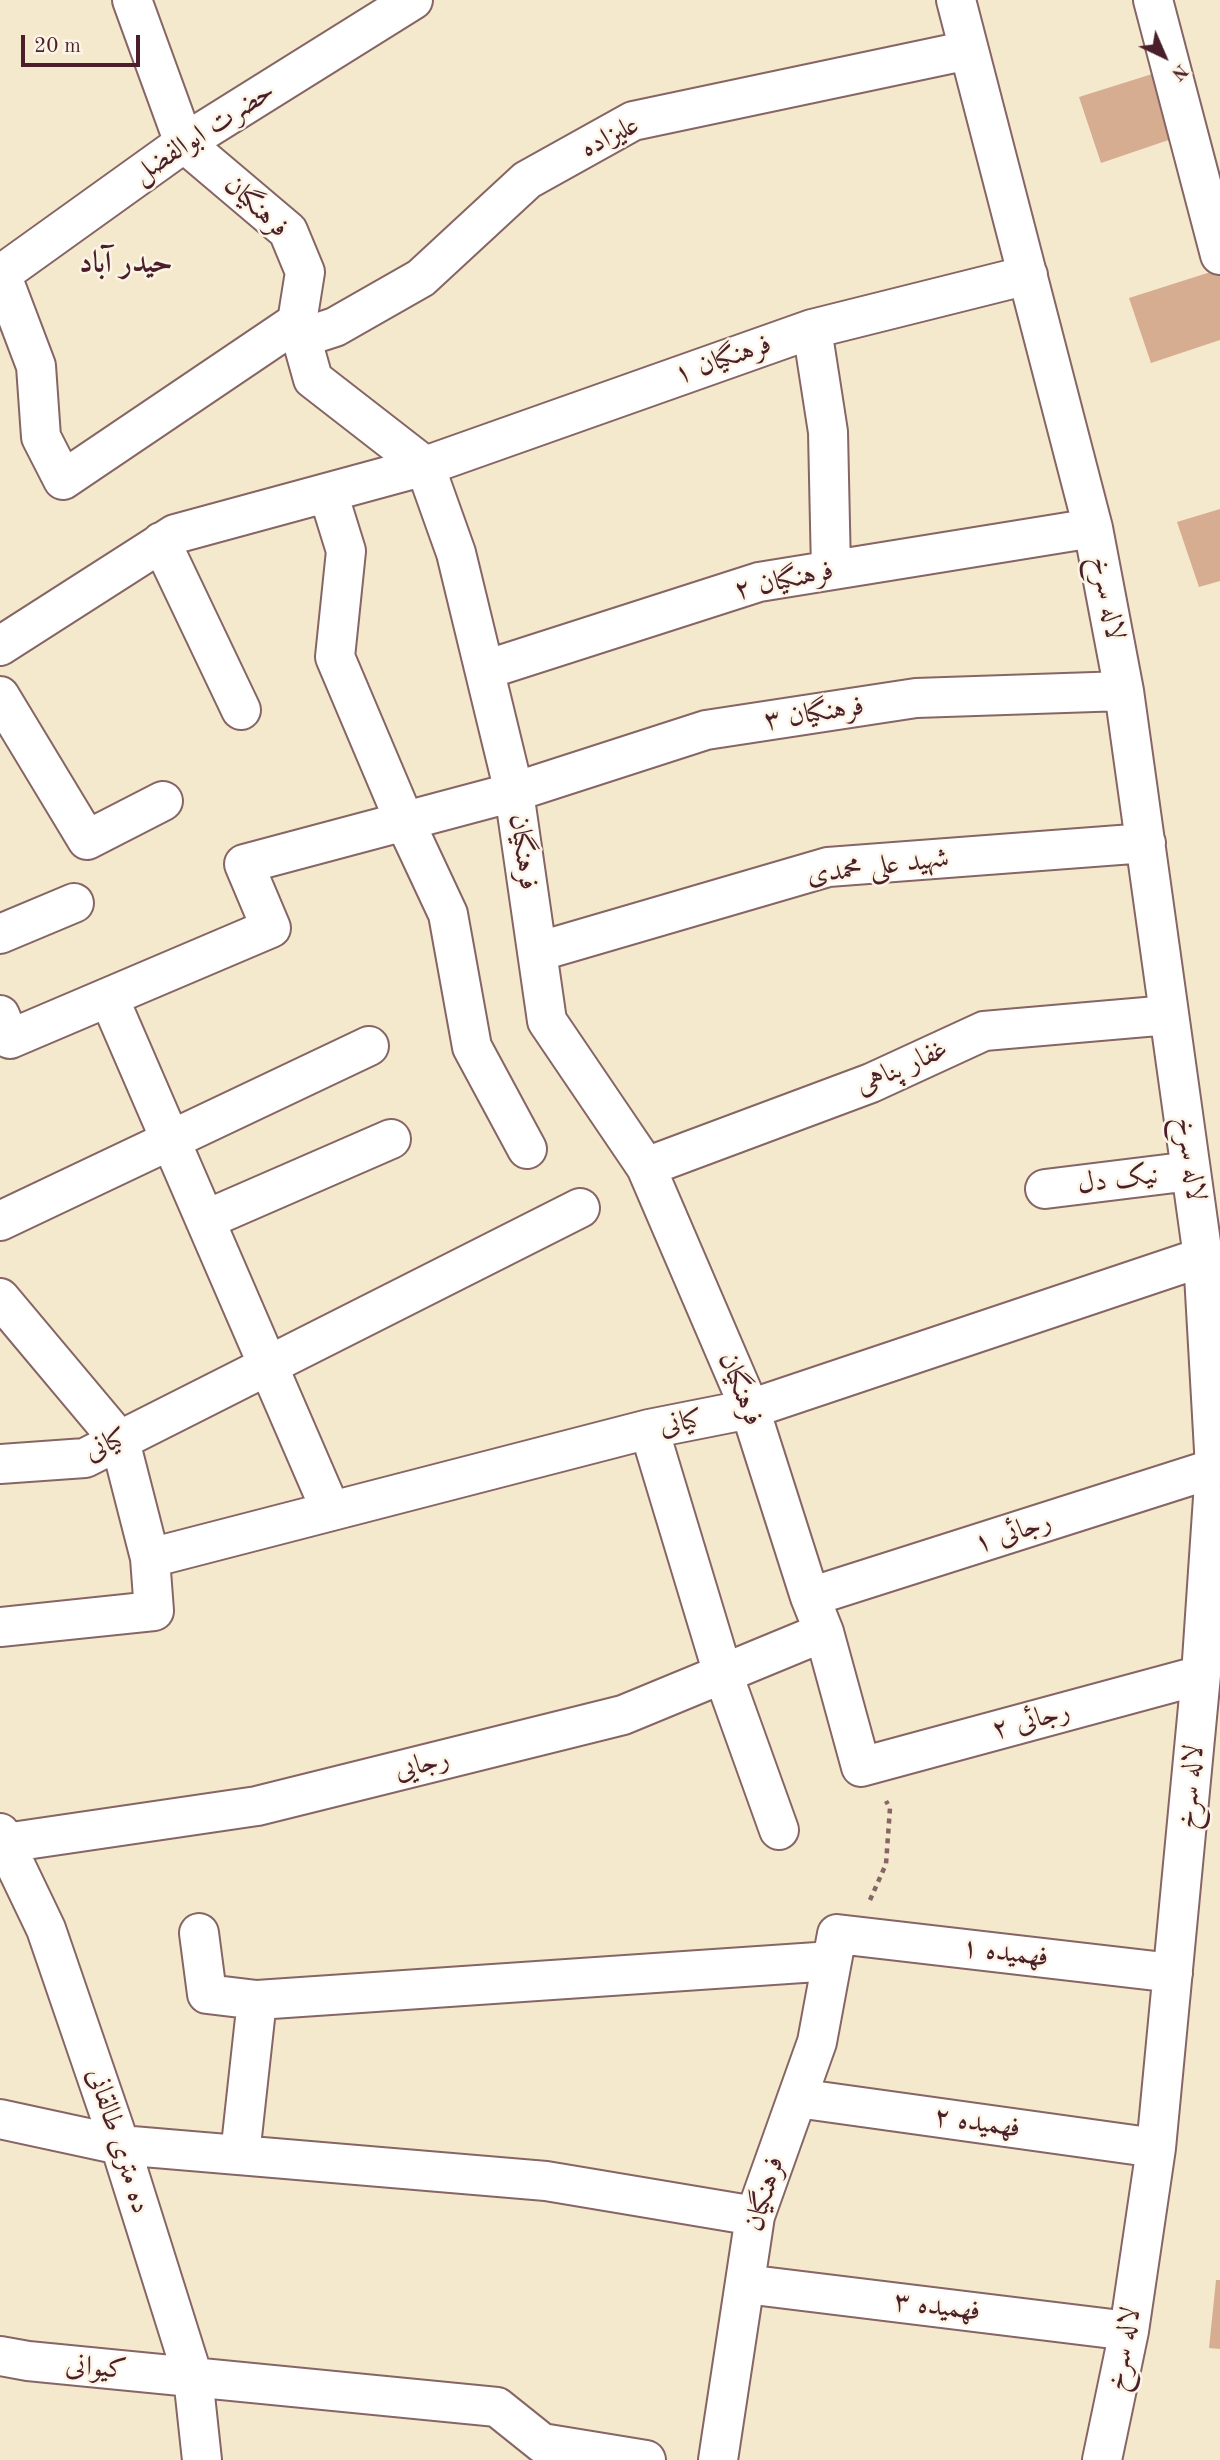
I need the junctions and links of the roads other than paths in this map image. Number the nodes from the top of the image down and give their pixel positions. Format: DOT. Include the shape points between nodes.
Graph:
graph roads {
  1 [pos="132,0"];
  2 [pos="413,0"];
  3 [pos="956,0"];
  4 [pos="1153,0"];
  5 [pos="970,50"];
  6 [pos="184,143"];
  7 [pos="1220,255"];
  8 [pos="1,273"];
  9 [pos="1028,275"];
  10 [pos="812,329"];
  11 [pos="299,330"];
  12 [pos="425,466"];
  13 [pos="328,493"];
  14 [pos="1093,528"];
  15 [pos="161,542"];
  16 [pos="831,570"];
  17 [pos="0,646"];
  18 [pos="485,670"];
  19 [pos="1124,691"];
  20 [pos="0,696"];
  21 [pos="241,710"];
  22 [pos="514,792"];
  23 [pos="163,801"];
  24 [pos="404,820"];
  25 [pos="1146,843"];
  26 [pos="74,903"];
  27 [pos="0,934"];
  28 [pos="537,951"];
  29 [pos="109,998"];
  30 [pos="1169,1015"];
  31 [pos="0,1016"];
  32 [pos="369,1046"];
  33 [pos="391,1139"];
  34 [pos="170,1140"];
  35 [pos="527,1149"];
  36 [pos="646,1167"];
  37 [pos="1191,1171"];
  38 [pos="1045,1189"];
  39 [pos="580,1208"];
  40 [pos="205,1220"];
  41 [pos="0,1221"];
  42 [pos="1203,1257"];
  43 [pos="0,1298"];
  44 [pos="268,1366"];
  45 [pos="750,1409"];
  46 [pos="649,1429"];
  47 [pos="120,1441"];
  48 [pos="0,1464"];
  49 [pos="1215,1468"];
  50 [pos="331,1511"];
  51 [pos="150,1558"];
  52 [pos="810,1597"];
  53 [pos="0,1627"];
  54 [pos="824,1632"];
  55 [pos="723,1674"];
  56 [pos="1201,1675"];
  57 [pos="861,1767"];
  58 [pos="779,1829"];
  59 [pos="3,1838"];
  60 [pos="199,1933"];
  61 [pos="841,1944"];
  62 [pos="1173,1973"];
  63 [pos="257,2000"];
  64 [pos="797,2098"];
  65 [pos="0,2119"];
  66 [pos="120,2144"];
  67 [pos="1156,2148"];
  68 [pos="240,2155"];
  69 [pos="755,2216"];
  70 [pos="744,2284"];
  71 [pos="1129,2331"];
  72 [pos="0,2356"];
  73 [pos="193,2377"];
  74 [pos="202,2460"];
  75 [pos="646,2460"];
  76 [pos="718,2460"];
  77 [pos="1102,2460"];
  1 -- 6 [label="street, فرهنگیان"];
  2 -- 6 [label="street, حضرت ابوالفضل"];
  3 -- 5 [label="street, لاله سرخ"];
  4 -- 7 [label="street"];
  5 -- 9 [label="street, لاله سرخ"];
  5 -- 11 [label="street, علیزاده" via="633,121 527,180 421,278 335,327"];
  6 -- 8 [label="street, حضرت ابوالفضل"];
  6 -- 11 [label="street, فرهنگیان" via="288,231 305,272"];
  8 -- 11 [label="street, علیزاده" via="36,366 41,437 63,480"];
  9 -- 10 [label="street, فرهنگیان ۱"];
  9 -- 14 [label="street, لاله سرخ"];
  10 -- 12 [label="street, فرهنگیان ۱"];
  10 -- 16 [label="street" via="828,432"];
  11 -- 12 [label="street, فرهنگیان" via="313,379"];
  12 -- 13 [label="street, فرهنگیان ۱"];
  12 -- 18 [label="street, فرهنگیان" via="456,553"];
  13 -- 15 [label="street, فرهنگیان ۱" via="175,534"];
  13 -- 24 [label="street" via="346,551 335,657"];
  14 -- 16 [label="street, فرهنگیان ۲"];
  14 -- 19 [label="street, لاله سرخ"];
  15 -- 17 [label="street, فرهنگیان ۱"];
  15 -- 21 [label="street"];
  16 -- 18 [label="street, فرهنگیان ۲" via="759,582"];
  18 -- 22 [label="street, فرهنگیان"];
  19 -- 22 [label="street, فرهنگیان ۳" via="916,698 706,730"];
  19 -- 25 [label="street, لاله سرخ"];
  20 -- 23 [label="street" via="87,839"];
  22 -- 24 [label="street, فرهنگیان ۳"];
  22 -- 28 [label="street, فرهنگیان"];
  24 -- 29 [label="street, فرهنگیان ۳" via="244,864 271,928"];
  24 -- 35 [label="street" via="448,914 472,1047"];
  25 -- 28 [label="street, شهید علی محمدی" via="828,867"];
  25 -- 30 [label="street, لاله سرخ"];
  26 -- 27 [label="street"];
  28 -- 36 [label="street, فرهنگیان" via="547,1021"];
  29 -- 31 [label="street" via="10,1039"];
  29 -- 34 [label="street"];
  30 -- 36 [label="street, غفار پناهی" via="984,1031 871,1083"];
  30 -- 37 [label="street, لاله سرخ"];
  32 -- 34 [label="street"];
  33 -- 40 [label="street"];
  34 -- 40 [label="street"];
  34 -- 41 [label="street"];
  36 -- 45 [label="street, فرهنگیان"];
  37 -- 38 [label="street, نیک دل"];
  37 -- 42 [label="street, لاله سرخ"];
  39 -- 44 [label="street, کیانی"];
  40 -- 44 [label="street"];
  42 -- 45 [label="street, کیانی"];
  42 -- 49 [label="street, لاله سرخ"];
  43 -- 47 [label="street"];
  44 -- 47 [label="street, کیانی"];
  44 -- 50 [label="street"];
  45 -- 46 [label="street, کیانی"];
  45 -- 52 [label="street, فرهنگیان"];
  46 -- 50 [label="street, کیانی"];
  46 -- 55 [label="street"];
  47 -- 48 [label="street, کیانی" via="85,1458"];
  47 -- 51 [label="street"];
  49 -- 52 [label="street, رجائی ۱"];
  49 -- 56 [label="street, لاله سرخ"];
  50 -- 51 [label="street, کیانی"];
  51 -- 53 [label="street" via="154,1611"];
  52 -- 54 [label="street, فرهنگیان"];
  54 -- 55 [label="street, رجایی"];
  54 -- 57 [label="street, فرهنگیان"];
  55 -- 58 [label="street"];
  55 -- 59 [label="street, رجایی" via="623,1715 257,1806"];
  56 -- 57 [label="street, رجائی ۲"];
  56 -- 62 [label="street, لاله سرخ"];
  59 -- 66 [label="street, ده متری طالقانی" via="46,1929"];
  60 -- 63 [label="street, فهمیده ۱" via="207,1994"];
  61 -- 62 [label="street, فهمیده ۱"];
  61 -- 63 [label="street, فهمیده ۱"];
  61 -- 64 [label="street, فرهنگیان" via="817,2042"];
  62 -- 67 [label="street, لاله سرخ"];
  63 -- 68 [label="street"];
  64 -- 67 [label="street, فهمیده ۲"];
  64 -- 69 [label="street, فرهنگیان"];
  65 -- 66 [label="street"];
  66 -- 68 [label="street"];
  66 -- 73 [label="street, ده متری طالقانی"];
  67 -- 71 [label="street, لاله سرخ"];
  68 -- 69 [label="street" via="546,2181"];
  69 -- 70 [label="street, فرهنگیان"];
  70 -- 71 [label="street, فهمیده ۳"];
  70 -- 76 [label="street, فرهنگیان"];
  71 -- 77 [label="street, لاله سرخ"];
  72 -- 73 [label="street, کیوانی"];
  73 -- 74 [label="street, ده متری طالقانی"];
  73 -- 75 [label="street, کیوانی" via="497,2407 542,2442"];
}
